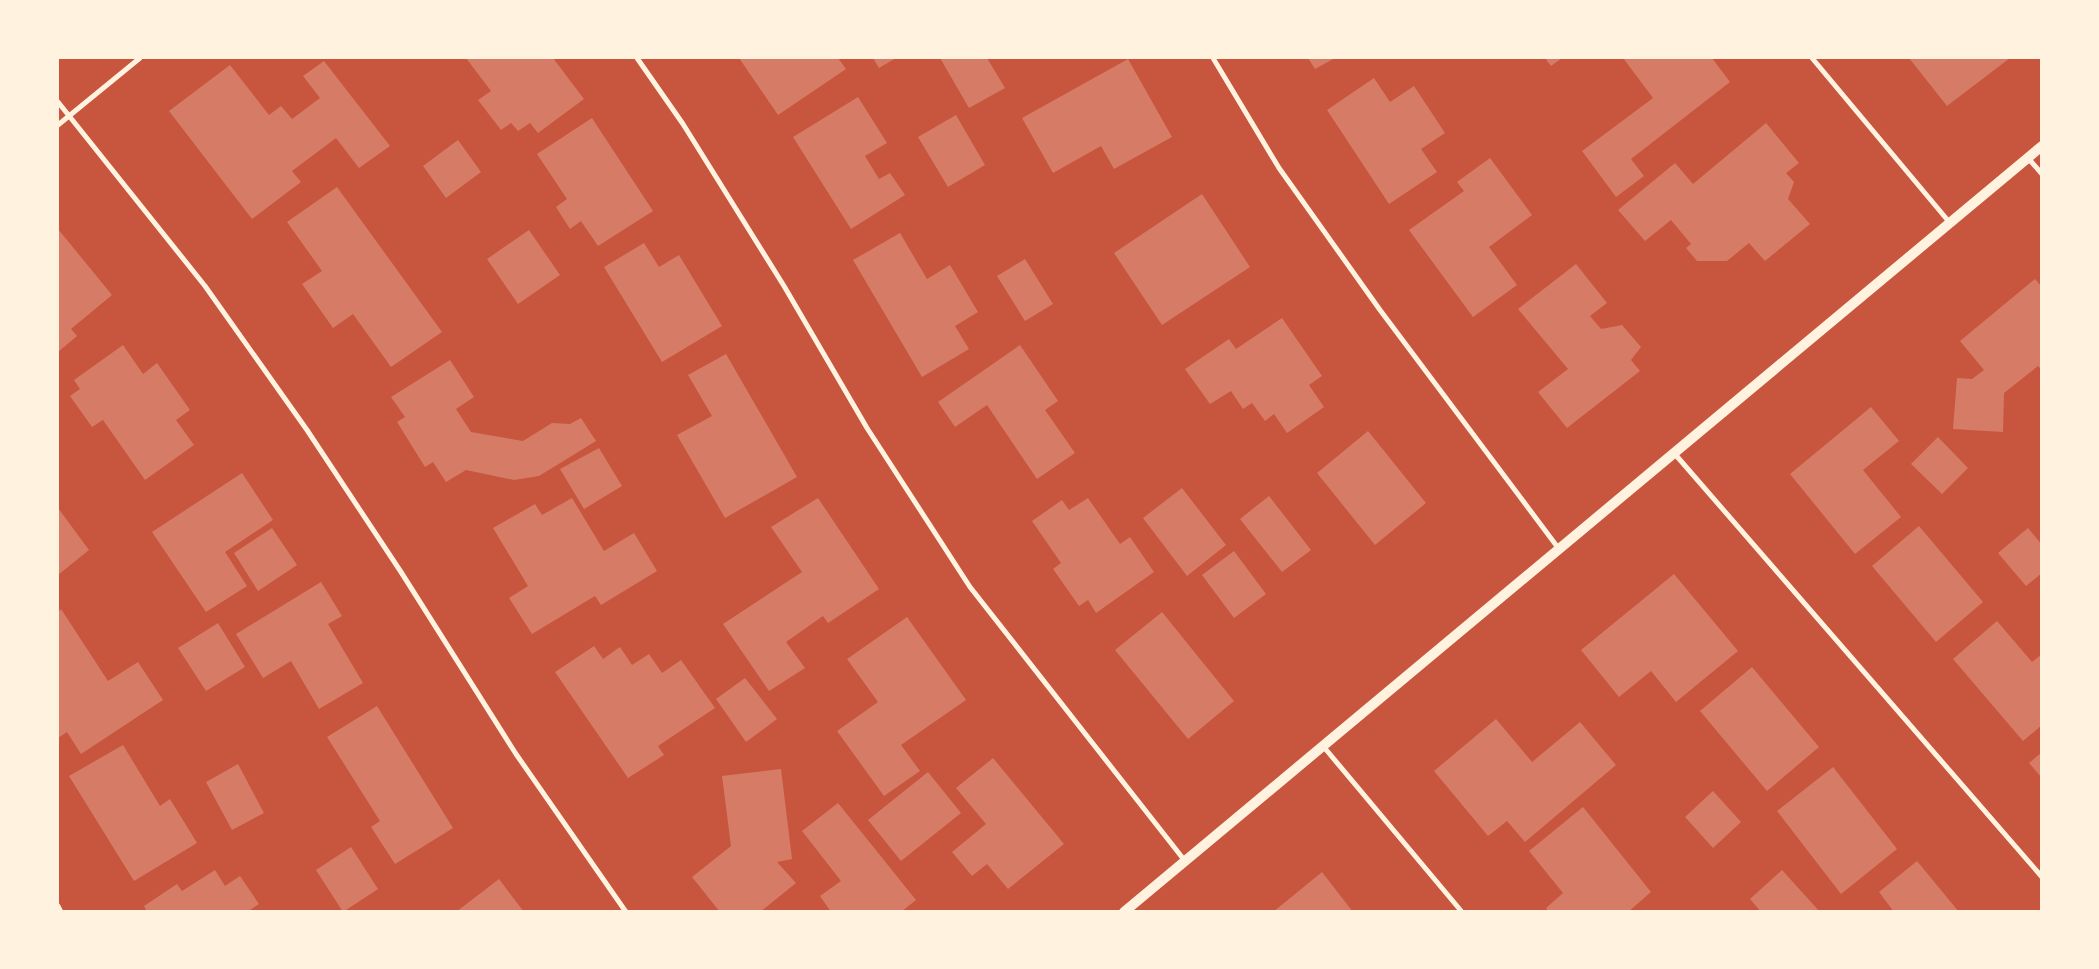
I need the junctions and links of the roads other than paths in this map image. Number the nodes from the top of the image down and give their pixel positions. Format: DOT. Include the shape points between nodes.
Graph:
graph roads {
  1 [pos="140,58"];
  2 [pos="637,58"];
  3 [pos="1213,58"];
  4 [pos="1812,58"];
  5 [pos="58,102"];
  6 [pos="69,116"];
  7 [pos="58,125"];
  8 [pos="2042,146"];
  9 [pos="2028,158"];
  10 [pos="2042,174"];
  11 [pos="1950,223"];
  12 [pos="1674,453"];
  13 [pos="1559,549"];
  14 [pos="1322,746"];
  15 [pos="1185,861"];
  16 [pos="2042,877"];
  17 [pos="58,906"];
  18 [pos="61,912"];
  19 [pos="626,912"];
  20 [pos="1124,912"];
  21 [pos="1462,912"];
  1 -- 6 [label="street"];
  2 -- 15 [label="street" via="689,133 867,428 970,587"];
  3 -- 13 [label="street" via="1279,168 1380,310"];
  4 -- 11 [label="street"];
  5 -- 6 [label="street"];
  6 -- 7 [label="street"];
  6 -- 19 [label="street" via="205,286 307,430 516,754"];
  8 -- 9 [label="main road"];
  9 -- 10 [label="street"];
  9 -- 11 [label="main road"];
  11 -- 12 [label="main road"];
  12 -- 13 [label="main road"];
  12 -- 16 [label="street"];
  13 -- 14 [label="main road"];
  14 -- 15 [label="main road"];
  14 -- 21 [label="street"];
  15 -- 20 [label="main road"];
  17 -- 18 [label="street"];
}
